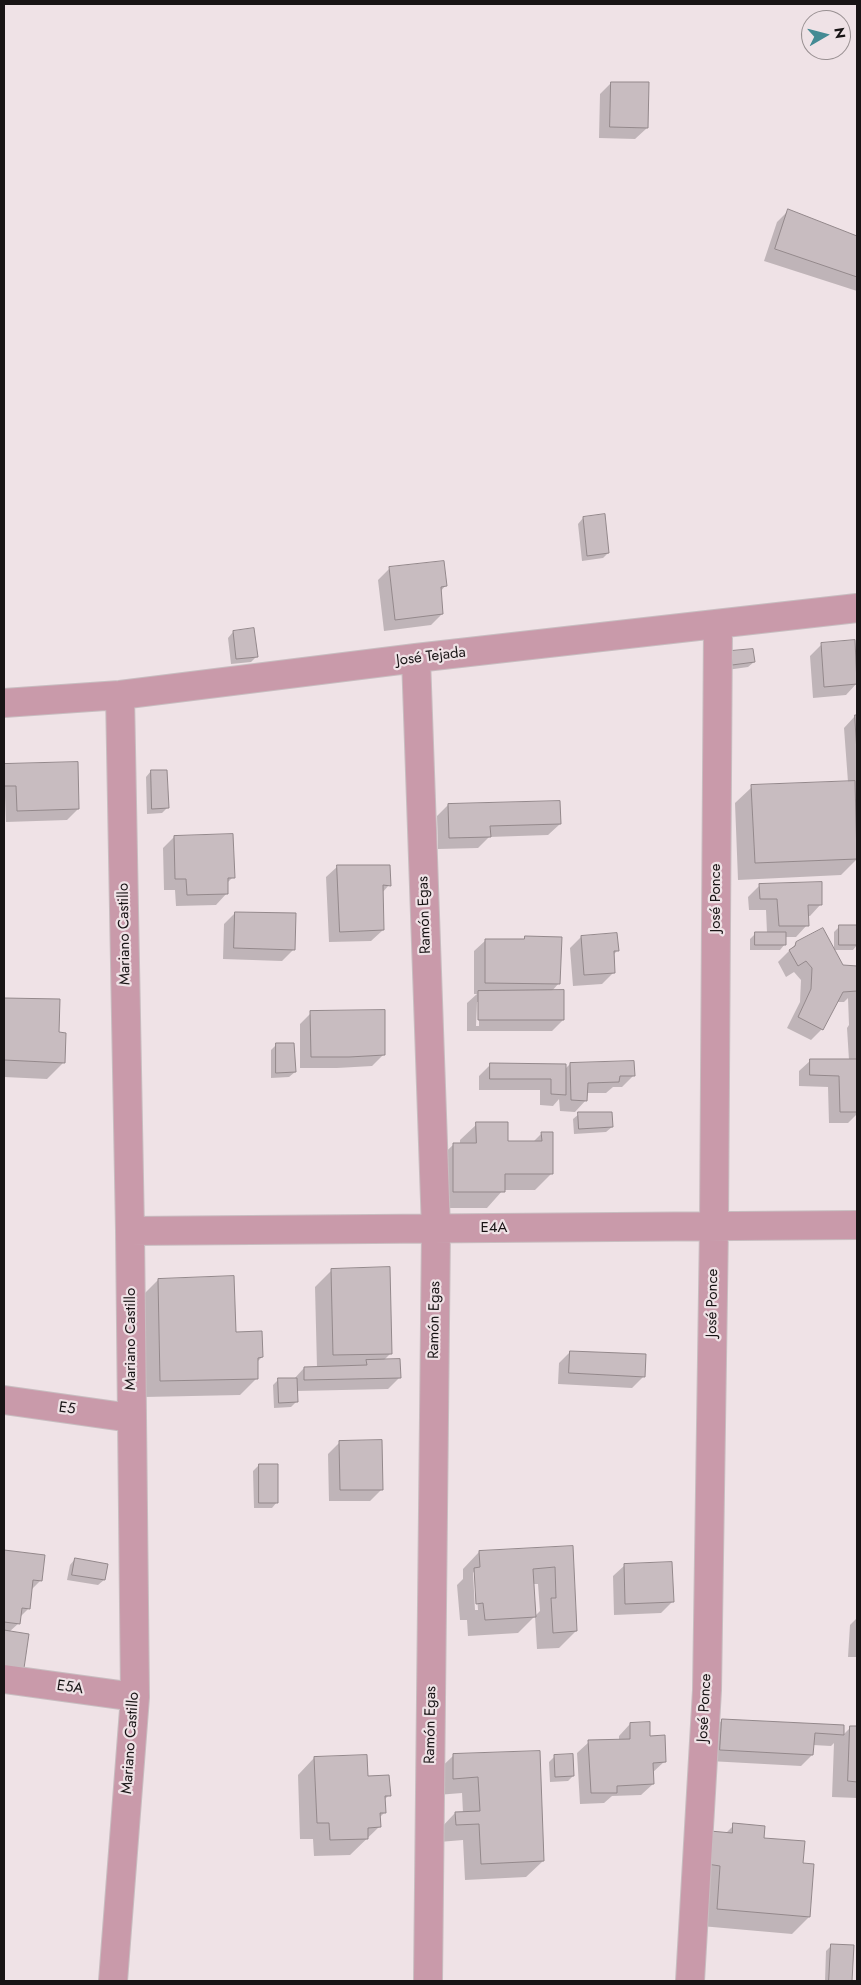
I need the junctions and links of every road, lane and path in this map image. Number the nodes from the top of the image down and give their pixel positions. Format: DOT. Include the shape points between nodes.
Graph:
graph roads {
  1 [pos="857,608"];
  2 [pos="718,624"];
  3 [pos="416,658"];
  4 [pos="120,695"];
  5 [pos="4,703"];
  6 [pos="857,1225"];
  7 [pos="714,1226"];
  8 [pos="436,1229"];
  9 [pos="130,1230"];
  10 [pos="4,1400"];
  11 [pos="131,1418"];
  12 [pos="4,1679"];
  13 [pos="135,1697"];
  14 [pos="113,1981"];
  15 [pos="428,1981"];
  16 [pos="690,1981"];
  1 -- 2 [label="street, José Tejada"];
  2 -- 3 [label="street, José Tejada"];
  2 -- 7 [label="street, José Ponce"];
  3 -- 4 [label="street, José Tejada"];
  3 -- 8 [label="street, Ramón Egas"];
  4 -- 5 [label="street, José Tejada"];
  4 -- 9 [label="street, Mariano Castillo"];
  6 -- 7 [label="street, E4A"];
  7 -- 8 [label="street, E4A"];
  7 -- 16 [label="street, José Ponce" via="707,1690"];
  8 -- 9 [label="street, E4A"];
  8 -- 15 [label="street, Ramón Egas"];
  9 -- 11 [label="street, Mariano Castillo"];
  10 -- 11 [label="street, E5"];
  11 -- 13 [label="street, Mariano Castillo"];
  12 -- 13 [label="street, E5A"];
  13 -- 14 [label="street, Mariano Castillo"];
}
